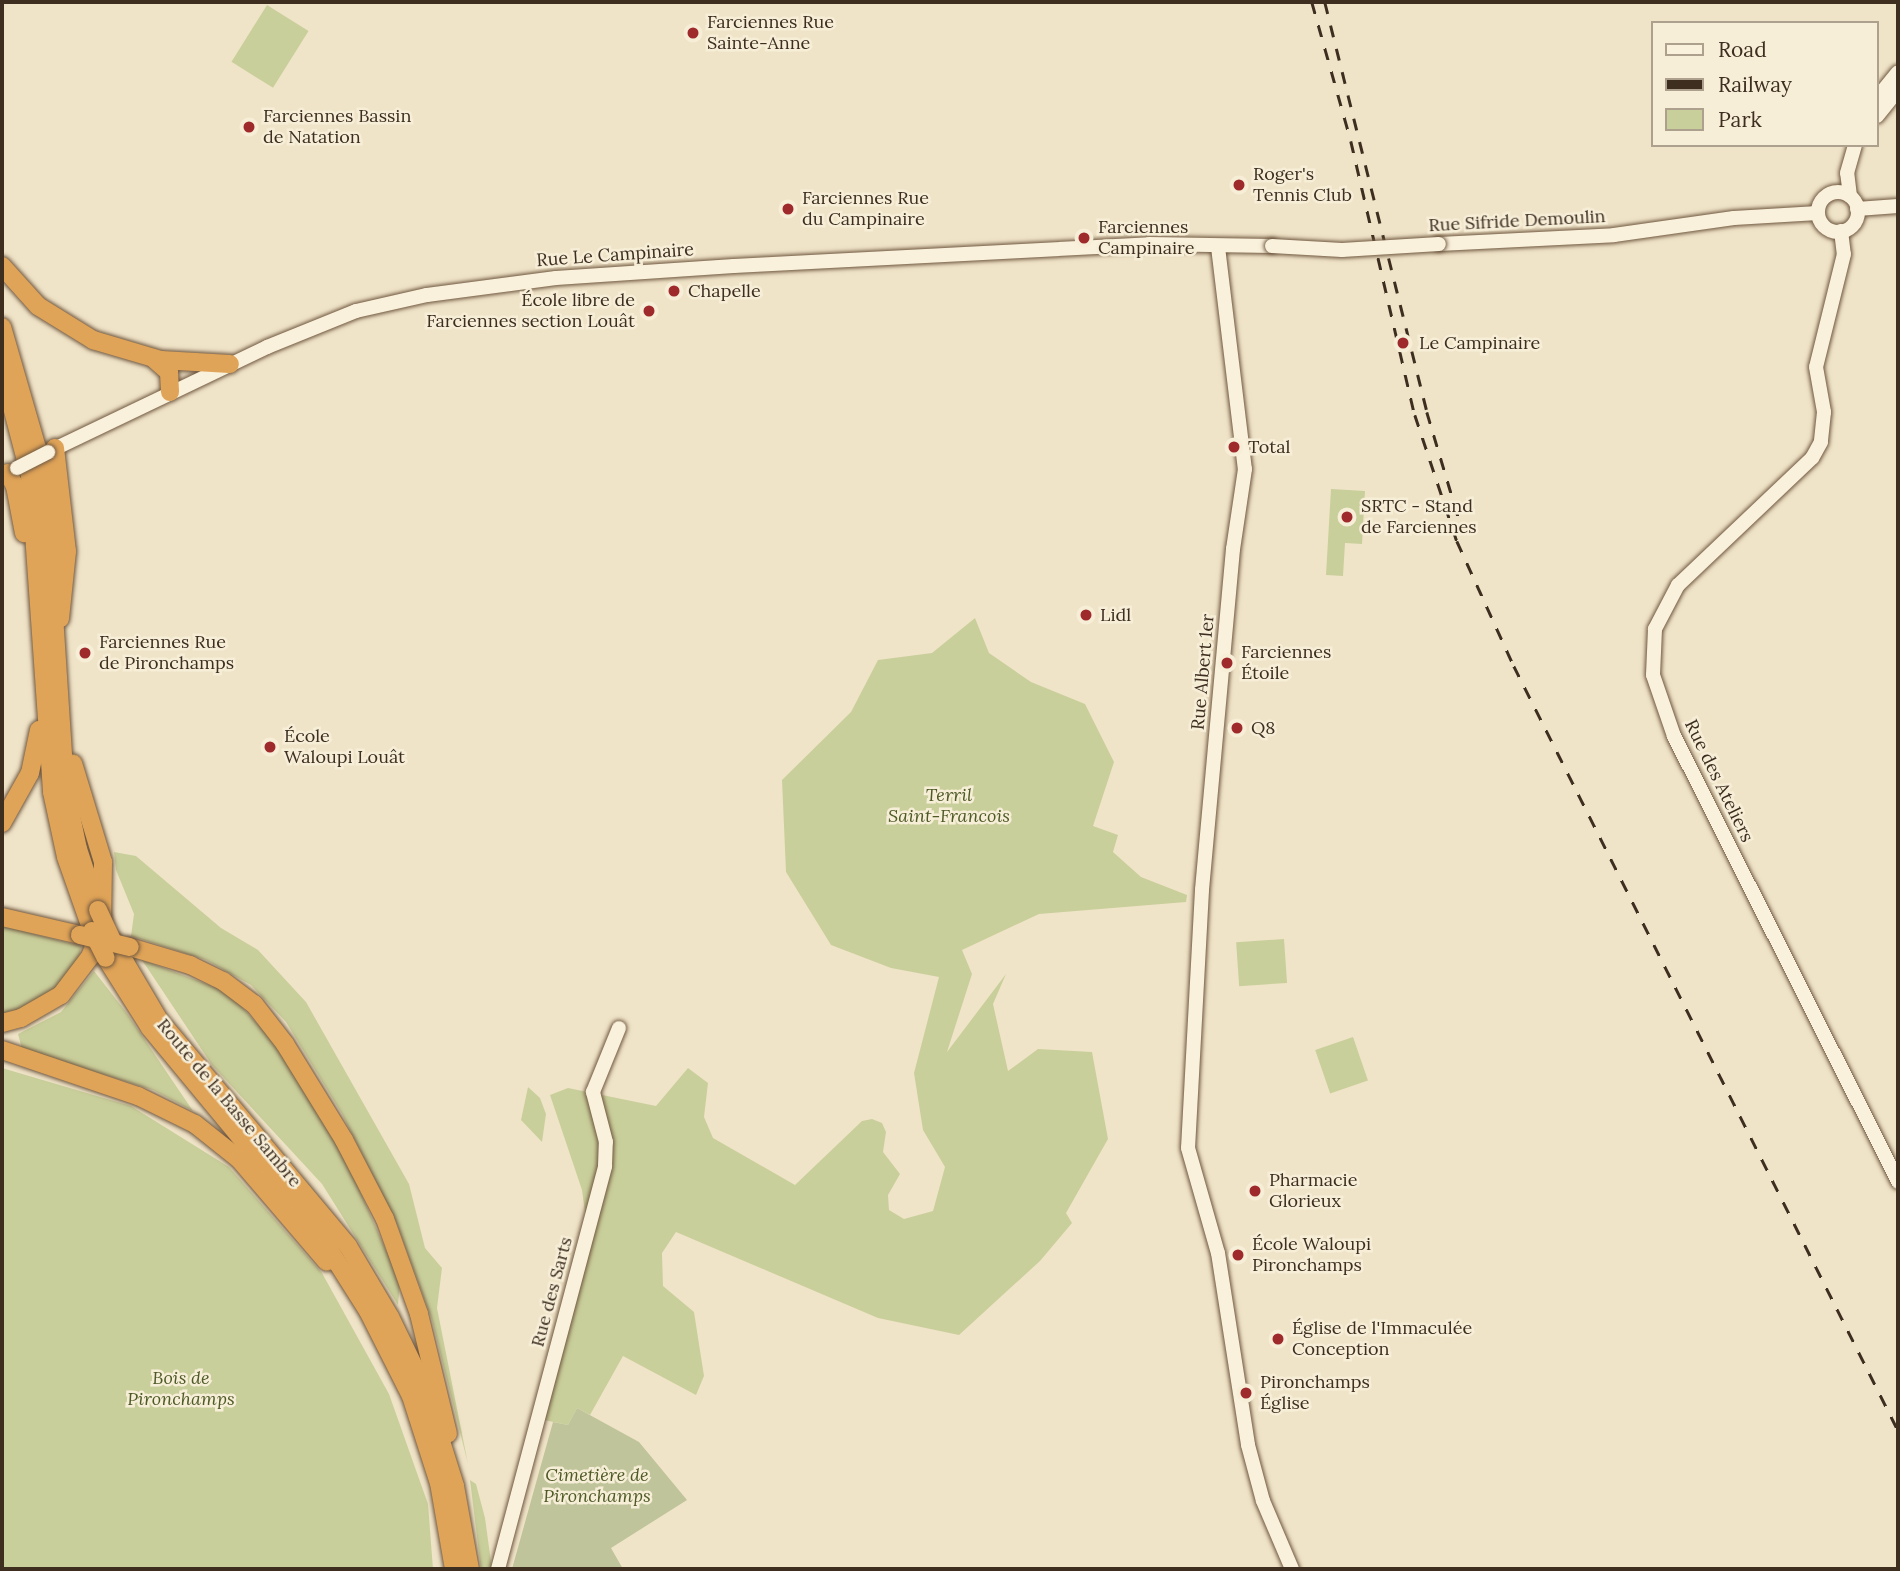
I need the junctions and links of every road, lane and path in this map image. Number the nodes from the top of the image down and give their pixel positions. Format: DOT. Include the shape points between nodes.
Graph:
graph roads {
  1 [pos="1898,72"];
  2 [pos="1898,90"];
  3 [pos="1879,96"];
  4 [pos="1879,114"];
  5 [pos="1845,147"];
  6 [pos="1855,147"];
  7 [pos="1830,193"];
  8 [pos="1850,196"];
  9 [pos="1898,206"];
  10 [pos="1857,209"];
  11 [pos="1818,213"];
  12 [pos="1841,231"];
  13 [pos="1218,247"];
  14 [pos="2,266"];
  15 [pos="2,327"];
  16 [pos="152,358"];
  17 [pos="230,364"];
  18 [pos="2,369"];
  19 [pos="170,392"];
  20 [pos="52,450"];
  21 [pos="9,472"];
  22 [pos="41,622"];
  23 [pos="55,636"];
  24 [pos="46,699"];
  25 [pos="59,727"];
  26 [pos="2,823"];
  27 [pos="2,917"];
  28 [pos="85,932"];
  29 [pos="117,949"];
  30 [pos="2,1023"];
  31 [pos="619,1028"];
  32 [pos="2,1050"];
  33 [pos="1898,1182"];
  34 [pos="368,1311"];
  35 [pos="455,1486"];
  36 [pos="466,1531"];
  37 [pos="458,1569"];
  38 [pos="476,1569"];
  39 [pos="498,1569"];
  40 [pos="1292,1569"];
  1 -- 3 [label="main road"];
  2 -- 4 [label="main road"];
  5 -- 7 [label="main road" via="1837,184"];
  6 -- 8 [label="main road" via="1847,173"];
  7 -- 8 [label="main road"];
  7 -- 11 [label="main road" via="1821,200"];
  8 -- 10 [label="main road"];
  9 -- 10 [label="main road"];
  10 -- 12 [label="main road" via="1852,226"];
  11 -- 12 [label="main road" via="1824,227"];
  11 -- 13 [label="main road, Rue Sifride Demoulin, bridge" via="1734,218 1614,235 1342,250"];
  12 -- 33 [label="main road, Rue des Ateliers" via="1844,254 1816,367 1825,427 1812,458 1678,585 1656,629 1653,675 1674,736"];
  13 -- 17 [label="main road, Rue Le Campinaire" via="1149,244 991,251 556,278 427,295 363,309"];
  13 -- 40 [label="main road, Rue Albert 1er" via="1245,469 1233,549 1202,890 1188,1148 1218,1253 1248,1445 1263,1501"];
  14 -- 16 [label="highway" via="38,306 93,340"];
  15 -- 23 [label="highway, Route de la Basse Sambre" via="45,476"];
  16 -- 17 [label="highway"];
  16 -- 19 [label="highway" via="169,372"];
  17 -- 19 [label="main road, Rue Le Campinaire"];
  18 -- 22 [label="highway, Route de la Basse Sambre" via="30,476"];
  19 -- 20 [label="main road, Rue Le Campinaire"];
  20 -- 21 [label="main road, Rue Le Campinaire, bridge"];
  20 -- 23 [label="highway" via="67,551 65,600"];
  21 -- 22 [label="highway" via="15,486 27,575"];
  22 -- 24 [label="highway, Route de la Basse Sambre"];
  23 -- 25 [label="highway, Route de la Basse Sambre"];
  24 -- 26 [label="highway" via="30,774"];
  24 -- 28 [label="highway, Route de la Basse Sambre" via="57,816"];
  25 -- 29 [label="highway, Route de la Basse Sambre, bridge" via="72,824 98,910"];
  25 -- 30 [label="highway" via="103,862 102,925 90,957 61,995 21,1018"];
  27 -- 28 [label="highway"];
  28 -- 29 [label="highway, bridge"];
  28 -- 29 [label="highway, Route de la Basse Sambre, bridge"];
  29 -- 34 [label="highway, Route de la Basse Sambre" via="150,1028 316,1228"];
  29 -- 35 [label="highway, Route de la Basse Sambre" via="159,1020 348,1246 424,1387"];
  29 -- 35 [label="highway" via="190,965 239,991 278,1034 331,1116 385,1219 415,1301 447,1426"];
  31 -- 39 [label="main road, Rue des Sarts" via="593,1092 606,1142 605,1166"];
  32 -- 34 [label="highway" via="138,1096 195,1124 239,1159"];
  34 -- 37 [label="highway, Route de la Basse Sambre" via="411,1396 439,1483"];
  35 -- 36 [label="highway, Route de la Basse Sambre"];
  36 -- 37 [label="highway, Route de la Basse Sambre"];
  36 -- 38 [label="highway"];
}
